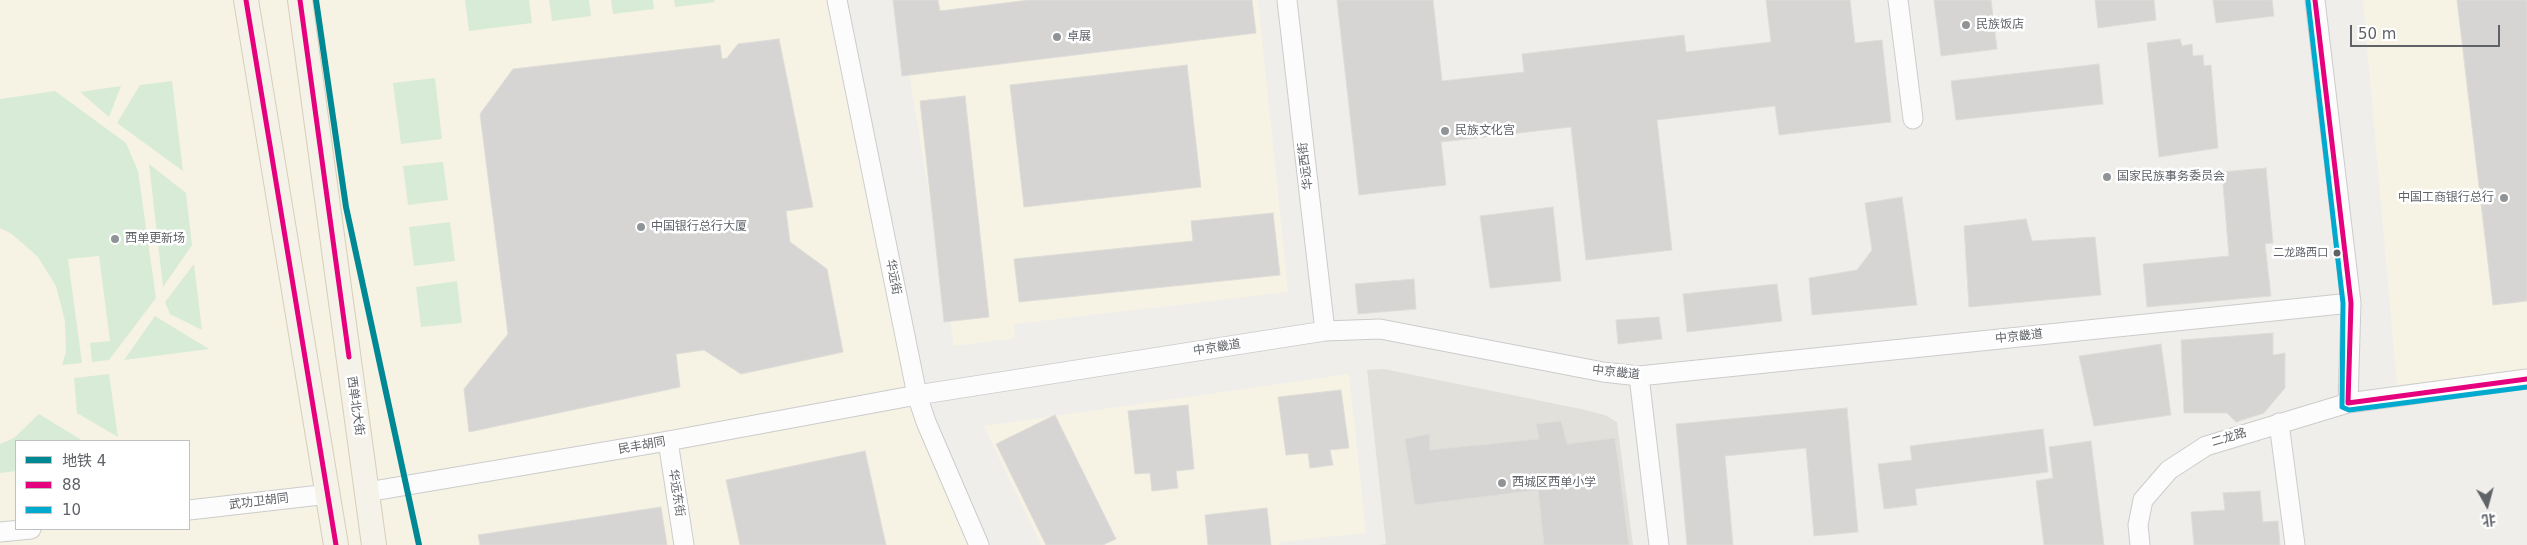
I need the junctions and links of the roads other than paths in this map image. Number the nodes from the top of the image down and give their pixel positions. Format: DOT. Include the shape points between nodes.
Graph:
graph roads {
  1 [pos="246,0"];
  2 [pos="300,0"];
  3 [pos="837,0"];
  4 [pos="1286,0"];
  5 [pos="1898,0"];
  6 [pos="2316,0"];
  7 [pos="1913,118"];
  8 [pos="2351,303"];
  9 [pos="1325,331"];
  10 [pos="1640,376"];
  11 [pos="2527,379"];
  12 [pos="917,394"];
  13 [pos="2348,403"];
  14 [pos="2279,423"];
  15 [pos="668,442"];
  16 [pos="367,492"];
  17 [pos="329,494"];
  18 [pos="190,510"];
  19 [pos="21,530"];
  20 [pos="0,532"];
  21 [pos="336,545"];
  22 [pos="374,545"];
  23 [pos="684,545"];
  24 [pos="979,545"];
  25 [pos="1660,545"];
  26 [pos="2140,545"];
  27 [pos="2294,545"];
  1 -- 17 [label="main road"];
  2 -- 16 [label="main road, 西单北大街"];
  3 -- 12 [label="street, 华远街"];
  4 -- 9 [label="street, 华远西街"];
  5 -- 7 [label="street"];
  6 -- 8 [label="street"];
  8 -- 10 [label="street, 中京畿道"];
  8 -- 13 [label="street"];
  9 -- 10 [label="street, 中京畿道" via="1380,329 1603,372"];
  9 -- 12 [label="street, 中京畿道"];
  10 -- 25 [label="street"];
  11 -- 13 [label="street, 二龙路"];
  12 -- 15 [label="street, 民丰胡同"];
  12 -- 24 [label="street, 华远街"];
  13 -- 14 [label="street, 二龙路"];
  14 -- 26 [label="street, 二龙路" via="2206,446 2169,470 2143,500 2138,525"];
  14 -- 27 [label="street"];
  15 -- 16 [label="street, 民丰胡同"];
  15 -- 23 [label="street, 华远东街"];
  16 -- 22 [label="main road, 西单北大街"];
  17 -- 18 [label="street, 武功卫胡同"];
  17 -- 21 [label="main road"];
  19 -- 20 [label="street"];
}
